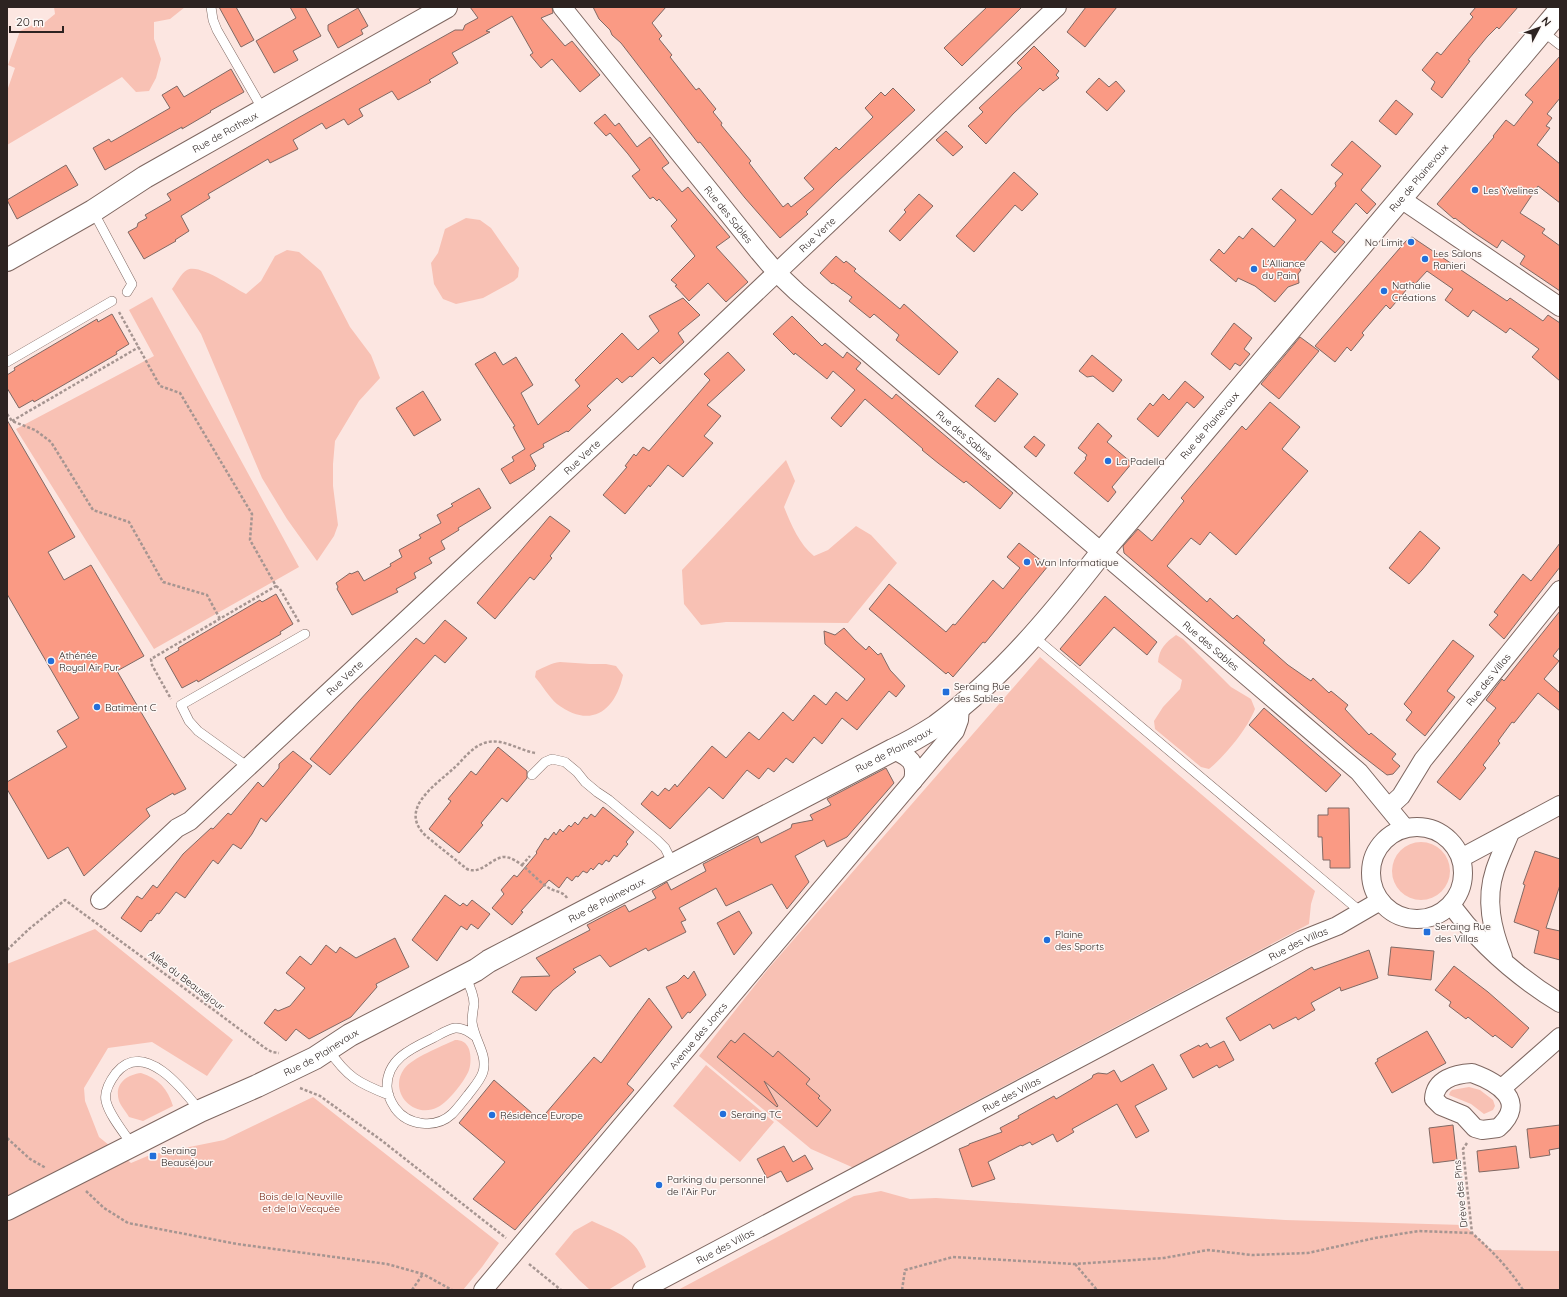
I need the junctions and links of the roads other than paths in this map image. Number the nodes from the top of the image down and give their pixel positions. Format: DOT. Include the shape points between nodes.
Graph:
graph roads {
  1 [pos="212,7"];
  2 [pos="446,7"];
  3 [pos="562,7"];
  4 [pos="1057,7"];
  5 [pos="1560,10"];
  6 [pos="1542,31"];
  7 [pos="1560,45"];
  8 [pos="263,110"];
  9 [pos="1401,199"];
  10 [pos="92,211"];
  11 [pos="7,260"];
  12 [pos="777,273"];
  13 [pos="127,292"];
  14 [pos="112,301"];
  15 [pos="1560,307"];
  16 [pos="7,362"];
  17 [pos="1102,552"];
  18 [pos="1560,590"];
  19 [pos="306,634"];
  20 [pos="1033,636"];
  21 [pos="960,706"];
  22 [pos="893,750"];
  23 [pos="248,766"];
  24 [pos="532,775"];
  25 [pos="913,781"];
  26 [pos="1560,805"];
  27 [pos="1388,808"];
  28 [pos="1405,828"];
  29 [pos="1510,833"];
  30 [pos="1461,858"];
  31 [pos="673,864"];
  32 [pos="100,900"];
  33 [pos="1380,901"];
  34 [pos="1451,905"];
  35 [pos="1361,912"];
  36 [pos="1506,963"];
  37 [pos="464,976"];
  38 [pos="1560,1004"];
  39 [pos="476,1037"];
  40 [pos="1560,1037"];
  41 [pos="328,1049"];
  42 [pos="1502,1088"];
  43 [pos="389,1096"];
  44 [pos="200,1111"];
  45 [pos="133,1146"];
  46 [pos="7,1209"];
  47 [pos="483,1290"];
  48 [pos="642,1290"];
  1 -- 8 [label="lane" via="217,30"];
  2 -- 8 [label="street, Rue de Rotheux"];
  3 -- 12 [label="street, Rue des Sables"];
  4 -- 12 [label="street, Rue Verte"];
  5 -- 6 [label="street, Rue de Plainevaux"];
  6 -- 7 [label="lane"];
  6 -- 9 [label="street, Rue de Plainevaux"];
  8 -- 10 [label="street, Rue de Rotheux" via="145,177"];
  9 -- 15 [label="street"];
  9 -- 17 [label="street, Rue de Plainevaux"];
  10 -- 11 [label="street, Rue de Rotheux"];
  10 -- 13 [label="lane" via="132,284"];
  12 -- 17 [label="street, Rue des Sables"];
  12 -- 23 [label="street, Rue Verte"];
  14 -- 16 [label="lane"];
  17 -- 20 [label="street, Rue de Plainevaux"];
  17 -- 27 [label="street, Rue des Sables" via="1358,772"];
  18 -- 27 [label="street, Rue des Villas" via="1423,760 1400,796"];
  19 -- 23 [label="lane" via="181,706 189,721 198,730"];
  20 -- 21 [label="street, Rue de Plainevaux" via="995,676"];
  20 -- 35 [label="lane"];
  21 -- 22 [label="street, Rue de Plainevaux" via="936,726"];
  21 -- 25 [label="street, Avenue des Joncs" via="955,731"];
  22 -- 25 [label="street" via="907,756 912,763 915,771"];
  22 -- 31 [label="street, Rue de Plainevaux"];
  23 -- 32 [label="street, Rue Verte"];
  24 -- 31 [label="lane" via="545,762 552,759 565,762 585,782 657,840"];
  25 -- 47 [label="street, Avenue des Joncs"];
  26 -- 29 [label="street"];
  27 -- 28 [label="street, Rue des Sables"];
  28 -- 30 [label="street" via="1426,827 1445,835"];
  28 -- 33 [label="street" via="1391,834 1380,844 1373,857 1373,887"];
  29 -- 30 [label="street"];
  29 -- 36 [label="street" via="1494,871 1490,898 1492,924"];
  30 -- 34 [label="street" via="1464,875 1462,886"];
  31 -- 37 [label="street, Rue de Plainevaux"];
  33 -- 34 [label="street" via="1392,912 1406,918 1422,919 1438,914"];
  33 -- 35 [label="street, Rue des Villas"];
  34 -- 36 [label="street"];
  35 -- 48 [label="street, Rue des Villas" via="1332,928 1302,940"];
  36 -- 38 [label="street"];
  37 -- 39 [label="lane" via="473,995 472,1022"];
  37 -- 41 [label="street, Rue de Plainevaux"];
  39 -- 43 [label="lane" via="465,1029 453,1028 403,1054 390,1071 387,1084"];
  39 -- 43 [label="lane" via="482,1049 483,1072 475,1087 452,1114 443,1120 427,1124 413,1121 397,1111"];
  40 -- 42 [label="street"];
  41 -- 43 [label="lane" via="340,1067 361,1084"];
  41 -- 44 [label="street, Rue de Plainevaux" via="277,1077"];
  42 -- 42 [label="street" via="1472,1073 1460,1074 1439,1084 1434,1090 1434,1098 1441,1106 1463,1115 1475,1128 1498,1128 1511,1109 1509,1098"];
  44 -- 45 [label="street, Rue de Plainevaux"];
  44 -- 45 [label="lane" via="178,1084 158,1068 148,1063 127,1064 119,1069 105,1094 106,1102"];
  45 -- 46 [label="street, Rue de Plainevaux"];
}
